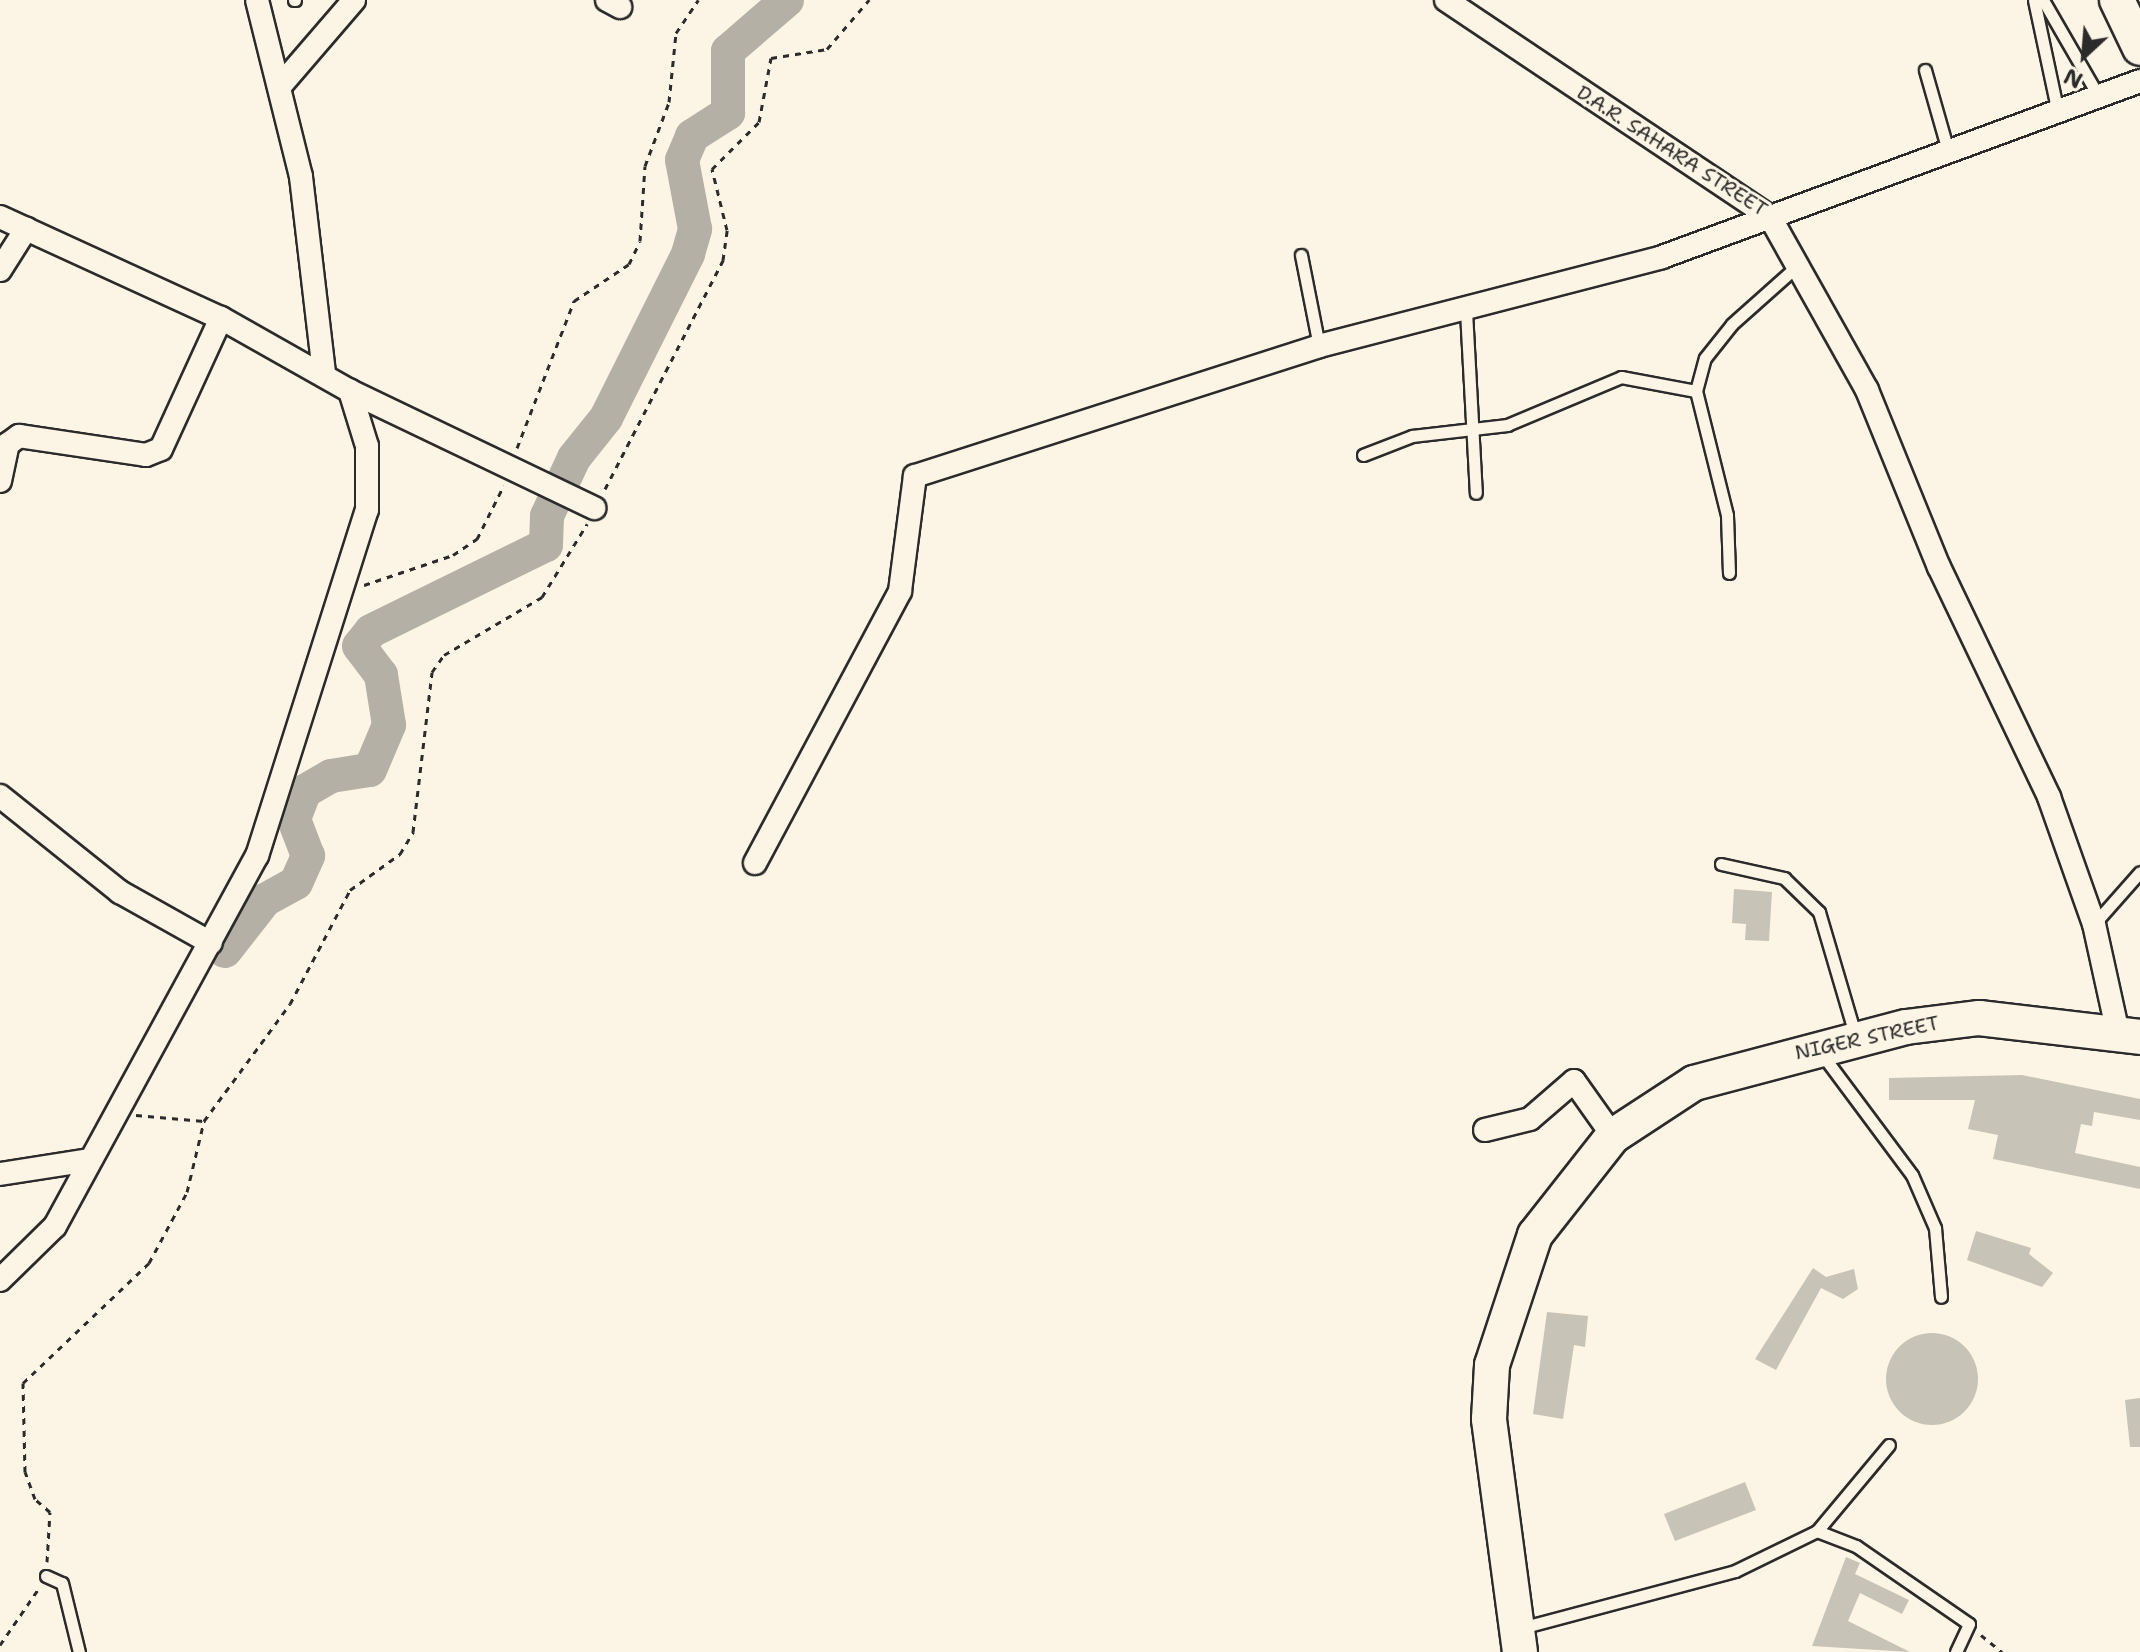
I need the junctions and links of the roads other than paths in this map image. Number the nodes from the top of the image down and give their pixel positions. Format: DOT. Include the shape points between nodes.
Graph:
graph roads {
  1 [pos="257,0"];
  2 [pos="354,0"];
  3 [pos="1446,0"];
  4 [pos="2034,0"];
  5 [pos="2043,0"];
  6 [pos="2117,0"];
  7 [pos="2140,48"];
  8 [pos="1925,70"];
  9 [pos="2140,81"];
  10 [pos="281,85"];
  11 [pos="2099,98"];
  12 [pos="2058,114"];
  13 [pos="1949,156"];
  14 [pos="0,217"];
  15 [pos="1770,217"];
  16 [pos="26,229"];
  17 [pos="1301,255"];
  18 [pos="1796,267"];
  19 [pos="0,270"];
  20 [pos="1466,311"];
  21 [pos="221,318"];
  22 [pos="1319,346"];
  23 [pos="324,372"];
  24 [pos="350,391"];
  25 [pos="1696,391"];
  26 [pos="1475,427"];
  27 [pos="1363,455"];
  28 [pos="0,481"];
  29 [pos="1476,493"];
  30 [pos="594,508"];
  31 [pos="1729,573"];
  32 [pos="0,796"];
  33 [pos="755,863"];
  34 [pos="1721,864"];
  35 [pos="2140,872"];
  36 [pos="2094,924"];
  37 [pos="211,943"];
  38 [pos="2129,1035"];
  39 [pos="1856,1038"];
  40 [pos="1818,1048"];
  41 [pos="1485,1130"];
  42 [pos="1613,1136"];
  43 [pos="89,1160"];
  44 [pos="0,1174"];
  45 [pos="0,1280"];
  46 [pos="1941,1297"];
  47 [pos="1889,1445"];
  48 [pos="1817,1531"];
  49 [pos="46,1576"];
  50 [pos="1518,1640"];
  51 [pos="79,1652"];
  52 [pos="1956,1652"];
  1 -- 10 [label="street"];
  2 -- 10 [label="street"];
  3 -- 15 [label="street, D.A.R. SAHARA STREET"];
  4 -- 12 [label="lane"];
  5 -- 11 [label="lane"];
  6 -- 7 [label="main road"];
  8 -- 13 [label="lane"];
  9 -- 11 [label="street, D.A.R. SAHARA STREET"];
  10 -- 23 [label="street" via="301,177"];
  11 -- 12 [label="street, D.A.R. SAHARA STREET"];
  12 -- 13 [label="street, D.A.R. SAHARA STREET"];
  13 -- 15 [label="street, D.A.R. SAHARA STREET"];
  14 -- 16 [label="street"];
  15 -- 18 [label="street"];
  15 -- 20 [label="street" via="1662,257"];
  16 -- 19 [label="street"];
  16 -- 21 [label="street"];
  17 -- 22 [label="lane"];
  18 -- 25 [label="lane" via="1732,324 1705,358"];
  18 -- 36 [label="street" via="1867,390 1989,678 2049,797"];
  20 -- 22 [label="street"];
  20 -- 26 [label="lane"];
  21 -- 23 [label="street"];
  21 -- 28 [label="street" via="161,449 146,455 19,436 8,444"];
  22 -- 33 [label="street" via="915,476 900,591"];
  23 -- 24 [label="street"];
  24 -- 30 [label="street"];
  24 -- 37 [label="street" via="372,481 257,856"];
  25 -- 26 [label="lane" via="1621,377 1507,425"];
  25 -- 31 [label="lane" via="1727,515"];
  26 -- 27 [label="lane" via="1412,436"];
  26 -- 29 [label="lane"];
  32 -- 37 [label="street" via="120,892"];
  34 -- 39 [label="lane" via="1784,878 1819,912"];
  35 -- 36 [label="lane"];
  36 -- 38 [label="street"];
  37 -- 43 [label="street"];
  38 -- 39 [label="main road, NIGER STREET" via="1979,1018"];
  39 -- 40 [label="main road, NIGER STREET"];
  40 -- 42 [label="main road, NIGER STREET" via="1694,1083"];
  40 -- 46 [label="lane" via="1912,1175 1935,1228"];
  41 -- 42 [label="street" via="1530,1119 1574,1081"];
  42 -- 50 [label="main road, NIGER STREET" via="1535,1235 1492,1365 1489,1419"];
  43 -- 44 [label="street"];
  43 -- 45 [label="street" via="55,1226"];
  47 -- 48 [label="lane"];
  48 -- 50 [label="lane" via="1735,1571"];
  48 -- 52 [label="lane" via="1856,1546 1969,1624"];
  49 -- 51 [label="lane" via="62,1583"];
}
